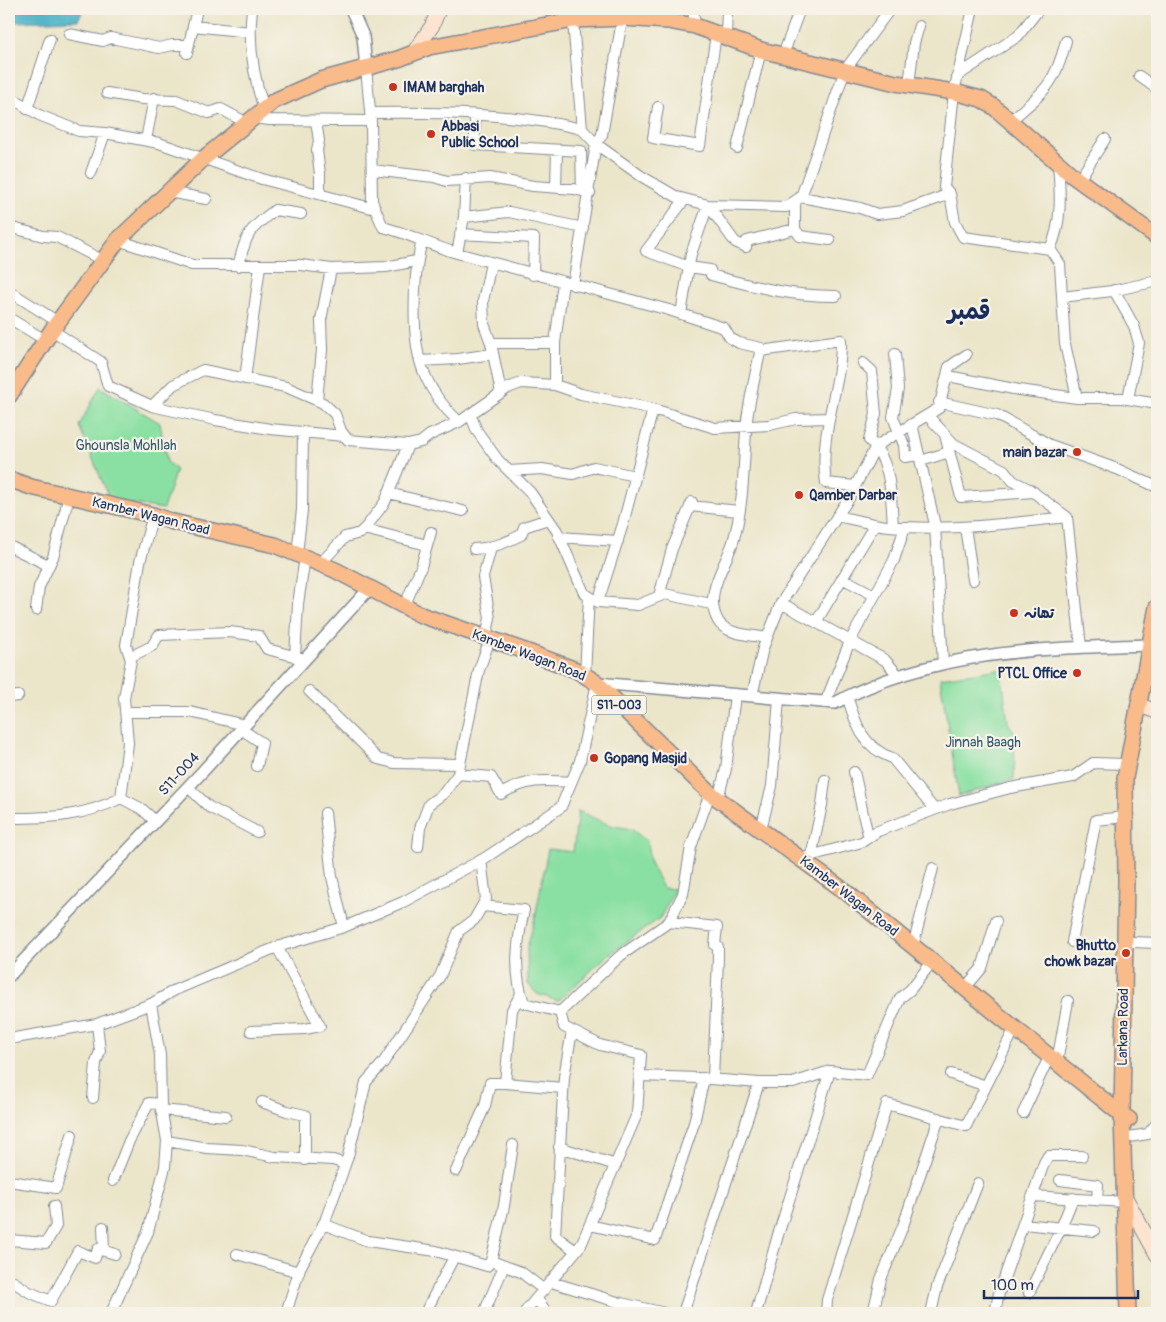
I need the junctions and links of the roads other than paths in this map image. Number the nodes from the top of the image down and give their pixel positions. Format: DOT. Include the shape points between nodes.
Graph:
graph roads {
  1 [pos="196,9"];
  2 [pos="252,9"];
  3 [pos="351,9"];
  4 [pos="439,9"];
  5 [pos="693,9"];
  6 [pos="728,9"];
  7 [pos="800,9"];
  8 [pos="890,9"];
  9 [pos="973,9"];
  10 [pos="1040,9"];
  11 [pos="573,14"];
  12 [pos="624,14"];
  13 [pos="193,26"];
  14 [pos="695,26"];
  15 [pos="919,26"];
  16 [pos="250,32"];
  17 [pos="69,34"];
  18 [pos="721,35"];
  19 [pos="50,39"];
  20 [pos="1066,41"];
  21 [pos="761,50"];
  22 [pos="414,52"];
  23 [pos="783,55"];
  24 [pos="366,68"];
  25 [pos="845,70"];
  26 [pos="958,76"];
  27 [pos="1139,76"];
  28 [pos="908,85"];
  29 [pos="1157,90"];
  30 [pos="954,92"];
  31 [pos="107,93"];
  32 [pos="9,96"];
  33 [pos="154,98"];
  34 [pos="658,107"];
  35 [pos="27,108"];
  36 [pos="475,115"];
  37 [pos="255,117"];
  38 [pos="371,117"];
  39 [pos="316,121"];
  40 [pos="1010,121"];
  41 [pos="582,129"];
  42 [pos="105,133"];
  43 [pos="1105,139"];
  44 [pos="146,140"];
  45 [pos="596,144"];
  46 [pos="737,148"];
  47 [pos="557,150"];
  48 [pos="203,159"];
  49 [pos="1058,162"];
  50 [pos="372,170"];
  51 [pos="90,172"];
  52 [pos="466,178"];
  53 [pos="1079,180"];
  54 [pos="556,187"];
  55 [pos="169,192"];
  56 [pos="586,192"];
  57 [pos="320,194"];
  58 [pos="950,194"];
  59 [pos="206,199"];
  60 [pos="685,199"];
  61 [pos="798,199"];
  62 [pos="708,205"];
  63 [pos="375,209"];
  64 [pos="301,214"];
  65 [pos="464,216"];
  66 [pos="9,227"];
  67 [pos="583,228"];
  68 [pos="795,229"];
  69 [pos="460,234"];
  70 [pos="1157,237"];
  71 [pos="118,240"];
  72 [pos="830,240"];
  73 [pos="422,242"];
  74 [pos="1050,249"];
  75 [pos="456,253"];
  76 [pos="104,261"];
  77 [pos="416,261"];
  78 [pos="491,263"];
  79 [pos="238,266"];
  80 [pos="260,266"];
  81 [pos="689,267"];
  82 [pos="331,269"];
  83 [pos="533,275"];
  84 [pos="1157,281"];
  85 [pos="568,283"];
  86 [pos="1114,290"];
  87 [pos="9,291"];
  88 [pos="836,296"];
  89 [pos="1062,297"];
  90 [pos="681,314"];
  91 [pos="9,318"];
  92 [pos="52,331"];
  93 [pos="491,343"];
  94 [pos="555,344"];
  95 [pos="760,351"];
  96 [pos="492,354"];
  97 [pos="895,354"];
  98 [pos="966,356"];
  99 [pos="420,361"];
  100 [pos="863,363"];
  101 [pos="948,376"];
  102 [pos="245,379"];
  103 [pos="554,385"];
  104 [pos="11,389"];
  105 [pos="501,393"];
  106 [pos="1078,398"];
  107 [pos="1128,399"];
  108 [pos="316,400"];
  109 [pos="939,402"];
  110 [pos="1157,404"];
  111 [pos="152,406"];
  112 [pos="653,409"];
  113 [pos="470,414"];
  114 [pos="876,414"];
  115 [pos="928,416"];
  116 [pos="894,417"];
  117 [pos="829,418"];
  118 [pos="459,422"];
  119 [pos="912,424"];
  120 [pos="747,425"];
  121 [pos="303,432"];
  122 [pos="900,432"];
  123 [pos="945,434"];
  124 [pos="344,436"];
  125 [pos="408,445"];
  126 [pos="876,446"];
  127 [pos="949,452"];
  128 [pos="920,458"];
  129 [pos="509,471"];
  130 [pos="635,476"];
  131 [pos="9,479"];
  132 [pos="855,486"];
  133 [pos="1157,488"];
  134 [pos="1034,492"];
  135 [pos="388,493"];
  136 [pos="70,496"];
  137 [pos="739,510"];
  138 [pos="463,511"];
  139 [pos="154,515"];
  140 [pos="837,516"];
  141 [pos="1067,517"];
  142 [pos="548,519"];
  143 [pos="875,524"];
  144 [pos="893,526"];
  145 [pos="934,527"];
  146 [pos="964,527"];
  147 [pos="905,528"];
  148 [pos="364,529"];
  149 [pos="431,532"];
  150 [pos="560,537"];
  151 [pos="618,541"];
  152 [pos="427,545"];
  153 [pos="9,546"];
  154 [pos="491,548"];
  155 [pos="474,549"];
  156 [pos="301,556"];
  157 [pos="320,564"];
  158 [pos="48,565"];
  159 [pos="842,578"];
  160 [pos="974,580"];
  161 [pos="369,589"];
  162 [pos="874,595"];
  163 [pos="588,596"];
  164 [pos="659,596"];
  165 [pos="598,602"];
  166 [pos="781,603"];
  167 [pos="712,604"];
  168 [pos="404,606"];
  169 [pos="1157,607"];
  170 [pos="36,610"];
  171 [pos="816,622"];
  172 [pos="488,638"];
  173 [pos="767,638"];
  174 [pos="850,641"];
  175 [pos="1149,645"];
  176 [pos="1081,647"];
  177 [pos="130,657"];
  178 [pos="300,658"];
  179 [pos="943,664"];
  180 [pos="898,676"];
  181 [pos="591,679"];
  182 [pos="309,691"];
  183 [pos="736,695"];
  184 [pos="752,696"];
  185 [pos="847,696"];
  186 [pos="779,698"];
  187 [pos="825,703"];
  188 [pos="1139,705"];
  189 [pos="126,712"];
  190 [pos="1157,712"];
  191 [pos="243,727"];
  192 [pos="1131,742"];
  193 [pos="1126,764"];
  194 [pos="257,766"];
  195 [pos="459,769"];
  196 [pos="854,772"];
  197 [pos="824,780"];
  198 [pos="571,782"];
  199 [pos="188,787"];
  200 [pos="714,795"];
  201 [pos="120,798"];
  202 [pos="934,809"];
  203 [pos="325,813"];
  204 [pos="1125,817"];
  205 [pos="9,818"];
  206 [pos="155,821"];
  207 [pos="761,829"];
  208 [pos="257,832"];
  209 [pos="869,837"];
  210 [pos="418,847"];
  211 [pos="807,858"];
  212 [pos="481,860"];
  213 [pos="933,868"];
  214 [pos="482,906"];
  215 [pos="996,920"];
  216 [pos="669,922"];
  217 [pos="344,927"];
  218 [pos="1072,942"];
  219 [pos="1133,942"];
  220 [pos="1157,943"];
  221 [pos="913,946"];
  222 [pos="277,947"];
  223 [pos="932,962"];
  224 [pos="9,976"];
  225 [pos="965,988"];
  226 [pos="521,994"];
  227 [pos="1068,1001"];
  228 [pos="151,1004"];
  229 [pos="560,1012"];
  230 [pos="97,1024"];
  231 [pos="1015,1028"];
  232 [pos="251,1031"];
  233 [pos="572,1031"];
  234 [pos="9,1038"];
  235 [pos="1054,1059"];
  236 [pos="830,1071"];
  237 [pos="951,1074"];
  238 [pos="640,1076"];
  239 [pos="708,1079"];
  240 [pos="505,1083"];
  241 [pos="759,1084"];
  242 [pos="986,1086"];
  243 [pos="563,1088"];
  244 [pos="93,1098"];
  245 [pos="262,1102"];
  246 [pos="161,1107"];
  247 [pos="1023,1113"];
  248 [pos="226,1116"];
  249 [pos="1125,1117"];
  250 [pos="939,1118"];
  251 [pos="1157,1123"];
  252 [pos="72,1135"];
  253 [pos="1129,1136"];
  254 [pos="167,1141"];
  255 [pos="513,1145"];
  256 [pos="559,1147"];
  257 [pos="1082,1156"];
  258 [pos="305,1160"];
  259 [pos="345,1164"];
  260 [pos="616,1166"];
  261 [pos="456,1170"];
  262 [pos="1060,1180"];
  263 [pos="9,1181"];
  264 [pos="113,1181"];
  265 [pos="978,1183"];
  266 [pos="1033,1196"];
  267 [pos="1072,1198"];
  268 [pos="1097,1200"];
  269 [pos="1127,1202"];
  270 [pos="54,1206"];
  271 [pos="323,1224"];
  272 [pos="1024,1224"];
  273 [pos="590,1225"];
  274 [pos="103,1227"];
  275 [pos="1061,1228"];
  276 [pos="1094,1231"];
  277 [pos="9,1240"];
  278 [pos="104,1251"];
  279 [pos="576,1251"];
  280 [pos="115,1254"];
  281 [pos="237,1254"];
  282 [pos="1157,1255"];
  283 [pos="454,1257"];
  284 [pos="491,1261"];
  285 [pos="504,1266"];
  286 [pos="299,1272"];
  287 [pos="9,1279"];
  288 [pos="548,1286"];
  289 [pos="1029,1293"];
  290 [pos="537,1299"];
  291 [pos="620,1308"];
  292 [pos="289,1312"];
  293 [pos="111,1313"];
  294 [pos="425,1313"];
  295 [pos="484,1313"];
  296 [pos="524,1313"];
  297 [pos="547,1313"];
  298 [pos="665,1313"];
  299 [pos="684,1313"];
  300 [pos="756,1313"];
  301 [pos="826,1313"];
  302 [pos="873,1313"];
  303 [pos="931,1313"];
  304 [pos="995,1313"];
  305 [pos="1128,1313"];
  306 [pos="1136,1313"];
  1 -- 13 [label="street"];
  2 -- 16 [label="street"];
  3 -- 24 [label="street" via="363,36"];
  4 -- 22 [label="main road"];
  5 -- 14 [label="street"];
  6 -- 18 [label="street"];
  7 -- 23 [label="street"];
  8 -- 25 [label="street"];
  9 -- 26 [label="street"];
  10 -- 26 [label="street" via="1018,36"];
  11 -- 12 [label="main road"];
  11 -- 22 [label="main road"];
  11 -- 41 [label="street"];
  12 -- 14 [label="main road"];
  12 -- 45 [label="street" via="602,136"];
  13 -- 16 [label="street"];
  13 -- 17 [label="street" via="188,49 173,45 159,48 111,38 103,41"];
  14 -- 18 [label="main road"];
  15 -- 28 [label="street"];
  16 -- 37 [label="street"];
  18 -- 21 [label="main road"];
  18 -- 34 [label="street" via="700,146 653,138"];
  19 -- 35 [label="street"];
  20 -- 40 [label="street" via="1060,66 1045,92"];
  21 -- 23 [label="main road"];
  21 -- 46 [label="street"];
  22 -- 24 [label="main road"];
  23 -- 25 [label="main road"];
  24 -- 37 [label="main road" via="321,80 274,100"];
  24 -- 38 [label="street"];
  25 -- 28 [label="main road"];
  25 -- 61 [label="street"];
  26 -- 30 [label="street"];
  27 -- 29 [label="street"];
  28 -- 30 [label="main road"];
  30 -- 40 [label="main road" via="981,99"];
  30 -- 58 [label="street" via="944,187"];
  31 -- 33 [label="street"];
  32 -- 35 [label="street"];
  33 -- 37 [label="street" via="176,100 209,113 221,109"];
  33 -- 44 [label="street"];
  35 -- 42 [label="street" via="79,131"];
  36 -- 38 [label="street" via="453,112"];
  36 -- 41 [label="street"];
  36 -- 47 [label="street" via="474,145"];
  37 -- 39 [label="street"];
  37 -- 48 [label="main road"];
  38 -- 39 [label="street"];
  38 -- 50 [label="street"];
  39 -- 57 [label="street"];
  40 -- 49 [label="main road"];
  41 -- 45 [label="street"];
  42 -- 44 [label="street"];
  42 -- 51 [label="street"];
  43 -- 53 [label="street"];
  44 -- 48 [label="street"];
  45 -- 56 [label="street"];
  45 -- 60 [label="street" via="641,176"];
  47 -- 54 [label="street"];
  47 -- 56 [label="street" via="581,151"];
  48 -- 55 [label="main road"];
  48 -- 57 [label="street"];
  49 -- 53 [label="main road"];
  49 -- 74 [label="street" via="1058,214"];
  50 -- 52 [label="street" via="447,180"];
  50 -- 63 [label="street"];
  52 -- 54 [label="street"];
  52 -- 65 [label="street"];
  53 -- 70 [label="main road"];
  54 -- 56 [label="street"];
  55 -- 59 [label="street"];
  55 -- 71 [label="main road"];
  56 -- 67 [label="street"];
  57 -- 63 [label="street"];
  58 -- 61 [label="street" via="903,211 877,214 860,208"];
  58 -- 74 [label="street" via="955,222 963,237"];
  60 -- 62 [label="street"];
  60 -- 81 [label="street" via="646,251"];
  61 -- 62 [label="street" via="786,206"];
  61 -- 68 [label="street"];
  62 -- 68 [label="street" via="735,242 746,247 747,241"];
  62 -- 81 [label="street"];
  63 -- 73 [label="street" via="383,227"];
  64 -- 79 [label="street" via="275,210 264,218 248,233"];
  65 -- 67 [label="street" via="509,212"];
  65 -- 69 [label="street"];
  66 -- 76 [label="street" via="57,237"];
  67 -- 85 [label="street"];
  68 -- 72 [label="street" via="800,236"];
  69 -- 75 [label="street"];
  69 -- 83 [label="street" via="534,238"];
  71 -- 76 [label="main road"];
  71 -- 79 [label="street" via="192,265"];
  73 -- 75 [label="street"];
  73 -- 77 [label="street"];
  74 -- 89 [label="street" via="1060,264"];
  75 -- 78 [label="street"];
  76 -- 92 [label="main road"];
  77 -- 82 [label="street" via="386,267"];
  77 -- 99 [label="street" via="415,300"];
  78 -- 83 [label="street"];
  78 -- 93 [label="street" via="483,301 484,324"];
  79 -- 80 [label="street"];
  80 -- 82 [label="street"];
  80 -- 102 [label="street"];
  81 -- 88 [label="street" via="710,270 711,275 790,294"];
  81 -- 90 [label="street"];
  82 -- 108 [label="street" via="321,320"];
  83 -- 85 [label="street"];
  84 -- 86 [label="street"];
  85 -- 90 [label="street"];
  85 -- 94 [label="street"];
  86 -- 89 [label="street"];
  86 -- 107 [label="street" via="1134,326 1139,343"];
  87 -- 92 [label="street"];
  89 -- 106 [label="street" via="1065,344"];
  90 -- 95 [label="street" via="724,328 735,340 761,348"];
  91 -- 92 [label="street"];
  92 -- 104 [label="main road"];
  92 -- 111 [label="street" via="101,362 108,386"];
  93 -- 94 [label="street"];
  93 -- 96 [label="street"];
  94 -- 103 [label="street"];
  95 -- 117 [label="street" via="841,340"];
  95 -- 120 [label="street"];
  96 -- 99 [label="street"];
  96 -- 105 [label="street"];
  97 -- 116 [label="street" via="898,389"];
  98 -- 101 [label="street" via="949,367"];
  99 -- 118 [label="street" via="429,382"];
  100 -- 114 [label="street" via="872,371"];
  101 -- 106 [label="street"];
  101 -- 109 [label="street"];
  102 -- 108 [label="street" via="286,387"];
  102 -- 111 [label="street" via="203,370 173,386"];
  103 -- 105 [label="street" via="520,383"];
  103 -- 112 [label="street"];
  105 -- 113 [label="street"];
  106 -- 107 [label="street"];
  107 -- 110 [label="street"];
  108 -- 124 [label="street" via="335,414"];
  109 -- 115 [label="street" via="939,408"];
  109 -- 133 [label="street" via="997,415 1050,445 1117,469"];
  111 -- 121 [label="street" via="215,420"];
  112 -- 120 [label="street" via="715,428"];
  112 -- 130 [label="street"];
  113 -- 118 [label="street"];
  113 -- 129 [label="street" via="478,431"];
  114 -- 116 [label="street"];
  114 -- 126 [label="street" via="869,440"];
  115 -- 119 [label="street"];
  115 -- 123 [label="street"];
  116 -- 122 [label="street"];
  117 -- 120 [label="street" via="796,419 769,426"];
  117 -- 132 [label="street" via="824,468 826,483"];
  118 -- 125 [label="street" via="421,442"];
  119 -- 122 [label="street"];
  119 -- 128 [label="street"];
  120 -- 137 [label="street"];
  121 -- 124 [label="street"];
  121 -- 156 [label="street"];
  122 -- 126 [label="street"];
  122 -- 128 [label="street" via="905,457"];
  123 -- 127 [label="street"];
  123 -- 134 [label="street" via="954,444 1004,470 1013,480"];
  124 -- 125 [label="street" via="359,443"];
  125 -- 135 [label="street"];
  126 -- 132 [label="street"];
  126 -- 144 [label="street" via="886,467"];
  127 -- 128 [label="street"];
  127 -- 134 [label="street" via="961,497"];
  128 -- 145 [label="street"];
  129 -- 130 [label="street" via="542,469 574,474 594,467"];
  129 -- 142 [label="street" via="530,492"];
  130 -- 151 [label="street"];
  131 -- 136 [label="main road, Kamber Wagan Road / S11-003"];
  132 -- 140 [label="street"];
  134 -- 141 [label="street"];
  135 -- 138 [label="street"];
  135 -- 148 [label="street"];
  136 -- 139 [label="main road, Kamber Wagan Road / S11-003"];
  136 -- 158 [label="street" via="53,558"];
  137 -- 164 [label="street" via="691,504 672,549"];
  137 -- 167 [label="street" via="733,541 717,581"];
  139 -- 156 [label="main road, Kamber Wagan Road / S11-003" via="275,545"];
  139 -- 177 [label="street" via="140,562 126,645"];
  140 -- 143 [label="street"];
  140 -- 166 [label="street"];
  141 -- 146 [label="street"];
  141 -- 176 [label="street"];
  142 -- 150 [label="street"];
  142 -- 154 [label="street" via="524,527 521,534"];
  143 -- 144 [label="street"];
  143 -- 159 [label="street"];
  144 -- 147 [label="street"];
  145 -- 146 [label="street"];
  145 -- 147 [label="street"];
  145 -- 179 [label="street"];
  146 -- 160 [label="street"];
  147 -- 162 [label="street" via="894,560"];
  148 -- 152 [label="street"];
  148 -- 157 [label="street" via="345,537"];
  149 -- 152 [label="street"];
  150 -- 151 [label="street"];
  150 -- 163 [label="street"];
  151 -- 165 [label="street"];
  152 -- 168 [label="street"];
  153 -- 158 [label="street"];
  154 -- 155 [label="street"];
  154 -- 172 [label="street" via="483,577 490,618"];
  156 -- 157 [label="main road, Kamber Wagan Road / S11-003"];
  156 -- 178 [label="street" via="298,598"];
  157 -- 161 [label="main road, Kamber Wagan Road / S11-003"];
  158 -- 170 [label="street"];
  159 -- 162 [label="street"];
  159 -- 171 [label="street"];
  161 -- 168 [label="main road, Kamber Wagan Road / S11-003"];
  161 -- 178 [label="street, S11-004"];
  162 -- 174 [label="street"];
  163 -- 165 [label="street"];
  163 -- 181 [label="street"];
  164 -- 165 [label="street" via="638,605"];
  164 -- 167 [label="street" via="665,594"];
  166 -- 171 [label="street"];
  166 -- 173 [label="street"];
  167 -- 173 [label="street" via="718,622 729,630"];
  168 -- 172 [label="main road, Kamber Wagan Road / S11-003"];
  169 -- 175 [label="main road, Larkana Road"];
  171 -- 174 [label="street"];
  172 -- 181 [label="main road, Kamber Wagan Road / S11-003"];
  172 -- 195 [label="street"];
  173 -- 184 [label="street"];
  174 -- 180 [label="street" via="885,660"];
  174 -- 187 [label="street"];
  175 -- 176 [label="street"];
  175 -- 188 [label="main road, Larkana Road"];
  176 -- 179 [label="street" via="992,654"];
  177 -- 178 [label="street" via="152,646 159,635 230,632 259,636 267,649"];
  177 -- 189 [label="street" via="124,698"];
  178 -- 191 [label="street, S11-004"];
  179 -- 180 [label="street"];
  180 -- 185 [label="street"];
  181 -- 183 [label="street"];
  181 -- 198 [label="street" via="580,761"];
  181 -- 200 [label="main road, Kamber Wagan Road / S11-003"];
  182 -- 195 [label="street" via="378,758 394,763"];
  183 -- 184 [label="street"];
  183 -- 200 [label="street" via="726,769"];
  184 -- 186 [label="street"];
  185 -- 187 [label="street" via="835,703"];
  185 -- 202 [label="street" via="859,733 892,758"];
  186 -- 187 [label="street"];
  186 -- 207 [label="street" via="772,786"];
  188 -- 190 [label="main road"];
  188 -- 192 [label="main road, Larkana Road"];
  189 -- 191 [label="street" via="190,712"];
  189 -- 201 [label="street" via="128,743"];
  191 -- 194 [label="street" via="262,742"];
  191 -- 199 [label="street, S11-004"];
  192 -- 193 [label="main road, Larkana Road"];
  192 -- 219 [label="main road, Larkana Road" via="1134,774"];
  193 -- 202 [label="street" via="1093,763 1073,777 1010,788"];
  193 -- 204 [label="main road, Larkana Road"];
  195 -- 198 [label="street" via="491,777 501,794 520,784"];
  195 -- 210 [label="street" via="444,793 429,804 420,828"];
  196 -- 209 [label="street"];
  197 -- 211 [label="street" via="822,805"];
  198 -- 212 [label="street" via="561,807"];
  199 -- 206 [label="street, S11-004"];
  199 -- 208 [label="street" via="209,807"];
  200 -- 207 [label="main road, Kamber Wagan Road / S11-003"];
  200 -- 216 [label="street" via="691,847 683,894"];
  201 -- 205 [label="street" via="95,810 74,815"];
  201 -- 206 [label="street" via="142,809"];
  202 -- 209 [label="street"];
  203 -- 217 [label="street" via="332,877"];
  204 -- 218 [label="street" via="1096,820"];
  204 -- 249 [label="main road, Larkana Road"];
  206 -- 224 [label="street, S11-004"];
  207 -- 211 [label="main road, Kamber Wagan Road / S11-003"];
  209 -- 211 [label="street"];
  211 -- 221 [label="main road, Kamber Wagan Road / S11-003"];
  212 -- 214 [label="street" via="486,899"];
  212 -- 217 [label="street" via="403,902"];
  213 -- 221 [label="street"];
  214 -- 226 [label="street" via="524,910 517,940"];
  214 -- 259 [label="street" via="474,920 459,931 440,976 383,1064 366,1082"];
  215 -- 225 [label="street" via="982,968"];
  216 -- 229 [label="street" via="620,956"];
  216 -- 239 [label="street" via="717,928 715,945 718,958"];
  217 -- 222 [label="street"];
  219 -- 220 [label="street"];
  219 -- 249 [label="main road, Larkana Road"];
  221 -- 223 [label="main road, Kamber Wagan Road / S11-003"];
  222 -- 228 [label="street"];
  222 -- 232 [label="street" via="320,1026"];
  223 -- 225 [label="main road, Kamber Wagan Road / S11-003"];
  223 -- 236 [label="street" via="900,998 867,1075"];
  225 -- 231 [label="main road, Kamber Wagan Road / S11-003"];
  226 -- 229 [label="street" via="524,1002"];
  226 -- 240 [label="street" via="512,1010"];
  227 -- 235 [label="street"];
  228 -- 230 [label="street"];
  228 -- 246 [label="street" via="160,1055"];
  229 -- 233 [label="street" via="564,1027"];
  230 -- 234 [label="street"];
  230 -- 244 [label="street" via="100,1051"];
  231 -- 235 [label="main road, Kamber Wagan Road / S11-003"];
  231 -- 242 [label="street"];
  233 -- 238 [label="street" via="600,1045 641,1055"];
  233 -- 243 [label="street"];
  235 -- 247 [label="street"];
  235 -- 249 [label="main road, Kamber Wagan Road / S11-003"];
  236 -- 241 [label="street" via="793,1083"];
  236 -- 300 [label="street"];
  237 -- 242 [label="street"];
  238 -- 239 [label="street"];
  238 -- 260 [label="street" via="637,1114"];
  239 -- 241 [label="street"];
  239 -- 273 [label="street" via="654,1240"];
  240 -- 243 [label="street"];
  240 -- 261 [label="street" via="490,1083 485,1106"];
  241 -- 299 [label="street"];
  242 -- 250 [label="street" via="966,1126"];
  243 -- 256 [label="street"];
  245 -- 258 [label="street" via="305,1115"];
  246 -- 248 [label="street"];
  246 -- 254 [label="street"];
  246 -- 264 [label="street" via="149,1103"];
  249 -- 253 [label="main road, Larkana Road"];
  249 -- 269 [label="main road, Larkana Road"];
  250 -- 301 [label="street" via="887,1104 827,1300"];
  250 -- 302 [label="street" via="903,1226 881,1279"];
  251 -- 253 [label="street" via="1148,1134"];
  252 -- 263 [label="street" via="56,1188"];
  253 -- 269 [label="main road, Larkana Road"];
  254 -- 258 [label="street"];
  254 -- 293 [label="street" via="165,1167 148,1232"];
  255 -- 284 [label="street" via="504,1206"];
  256 -- 260 [label="street"];
  256 -- 279 [label="street" via="555,1236"];
  257 -- 266 [label="street" via="1048,1156"];
  258 -- 259 [label="street" via="333,1160"];
  259 -- 271 [label="street"];
  260 -- 273 [label="street"];
  262 -- 268 [label="street" via="1098,1185"];
  265 -- 303 [label="street" via="937,1287"];
  266 -- 267 [label="street"];
  266 -- 272 [label="street"];
  267 -- 268 [label="street"];
  267 -- 275 [label="street"];
  268 -- 269 [label="street"];
  269 -- 282 [label="main road"];
  269 -- 305 [label="main road, Larkana Road"];
  269 -- 306 [label="main road, Larkana Road"];
  270 -- 277 [label="street" via="56,1226 46,1243"];
  271 -- 283 [label="street" via="368,1241"];
  271 -- 286 [label="street"];
  272 -- 275 [label="street"];
  272 -- 304 [label="street"];
  273 -- 279 [label="street"];
  274 -- 278 [label="street"];
  275 -- 276 [label="street"];
  275 -- 289 [label="street"];
  278 -- 280 [label="street"];
  278 -- 287 [label="street" via="98,1249 95,1258 78,1251 51,1301"];
  279 -- 288 [label="street"];
  281 -- 286 [label="street"];
  283 -- 284 [label="street" via="487,1266"];
  283 -- 294 [label="street"];
  284 -- 285 [label="street"];
  285 -- 288 [label="street"];
  285 -- 295 [label="street"];
  286 -- 292 [label="street"];
  288 -- 290 [label="street"];
  288 -- 291 [label="street"];
  290 -- 296 [label="street"];
  290 -- 297 [label="street"];
  291 -- 298 [label="street"];
}
